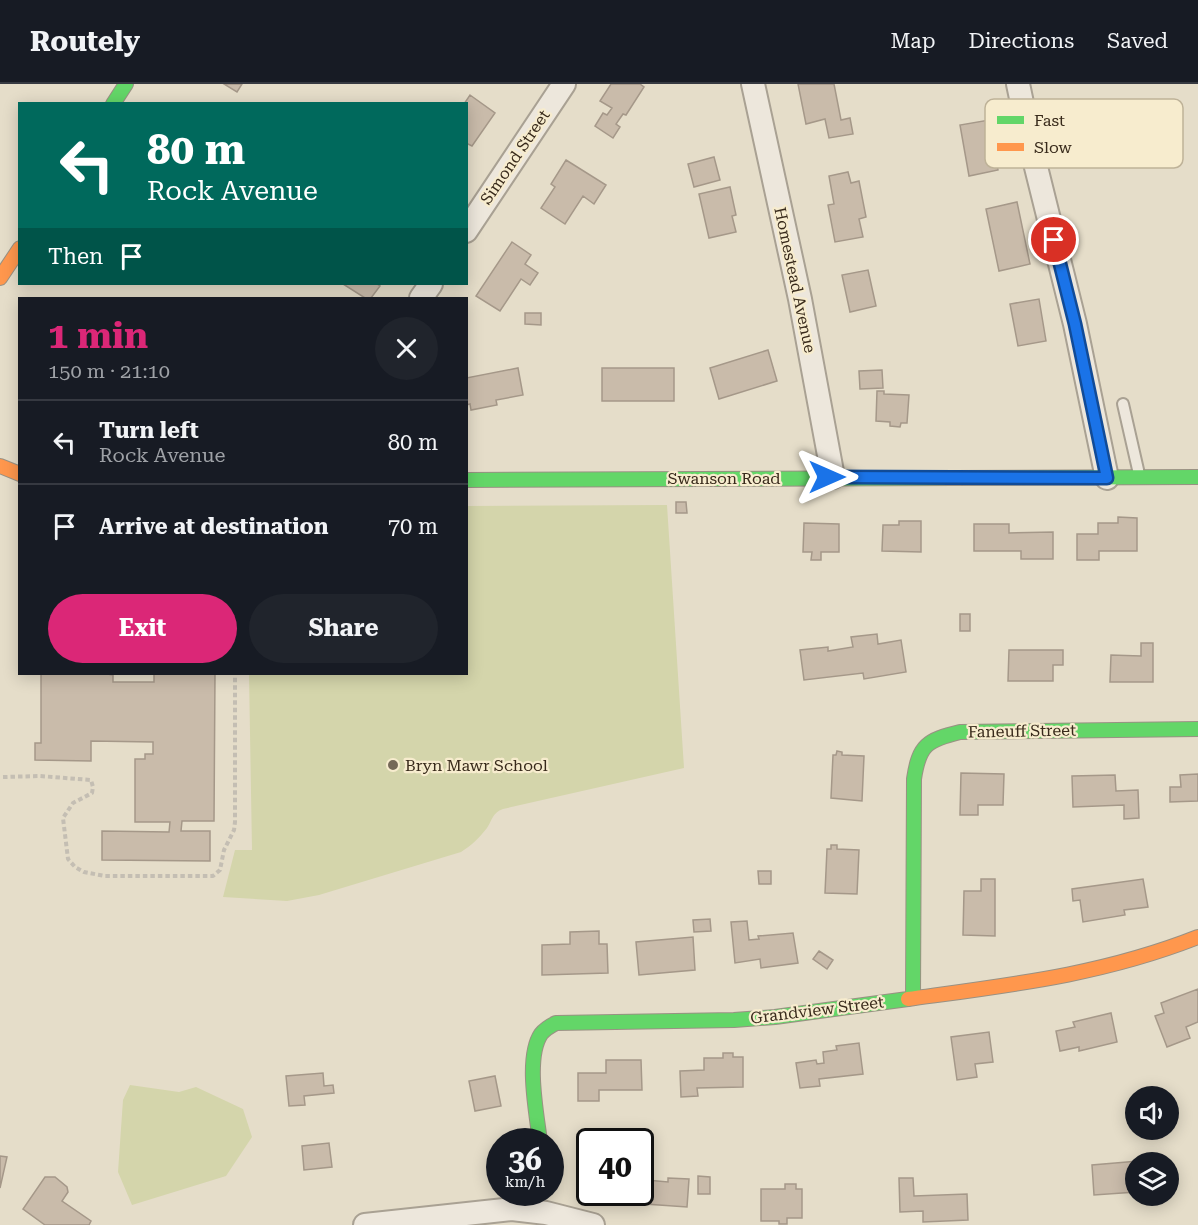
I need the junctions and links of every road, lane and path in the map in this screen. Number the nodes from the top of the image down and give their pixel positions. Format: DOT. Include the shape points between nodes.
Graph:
graph roads {
  1 [pos="126,84"];
  2 [pos="564,84"];
  3 [pos="753,84"];
  4 [pos="1018,84"];
  5 [pos="1021,99"];
  6 [pos="114,102"];
  7 [pos="1036,168"];
  8 [pos="468,228"];
  9 [pos="18,251"];
  10 [pos="0,278"];
  11 [pos="1123,404"];
  12 [pos="0,466"];
  13 [pos="18,473"];
  14 [pos="833,477"];
  15 [pos="1198,477"];
  16 [pos="1107,478"];
  17 [pos="1140,478"];
  18 [pos="468,480"];
  19 [pos="235,675"];
  20 [pos="1198,729"];
  21 [pos="3,777"];
  22 [pos="1198,938"];
  23 [pos="913,998"];
  24 [pos="539,1128"];
  25 [pos="528,1206"];
  26 [pos="552,1206"];
  27 [pos="365,1225"];
  28 [pos="593,1225"];
  1 -- 6 [label="street"];
  2 -- 8 [label="street, Simond Street"];
  3 -- 14 [label="street, Homestead Avenue" via="800,299"];
  4 -- 5 [label="street"];
  7 -- 16 [label="street" via="1075,324"];
  9 -- 10 [label="street"];
  11 -- 17 [label="lane"];
  12 -- 13 [label="street"];
  14 -- 16 [label="street, Swanson Road"];
  14 -- 18 [label="street, Swanson Road"];
  15 -- 17 [label="street, Swanson Road"];
  16 -- 17 [label="street, Swanson Road"];
  19 -- 21 [label="path" via="235,822 220,870 213,876 105,876 84,872 68,859 63,818 66,810 92,793 91,780"];
  20 -- 23 [label="street, Faneuff Street" via="960,732 925,744 914,779"];
  22 -- 23 [label="street, Grandview Street" via="1138,960 1082,974"];
  23 -- 24 [label="street, Grandview Street" via="734,1020 556,1023 542,1033 535,1049"];
  25 -- 27 [label="street"];
  26 -- 28 [label="street"];
}
